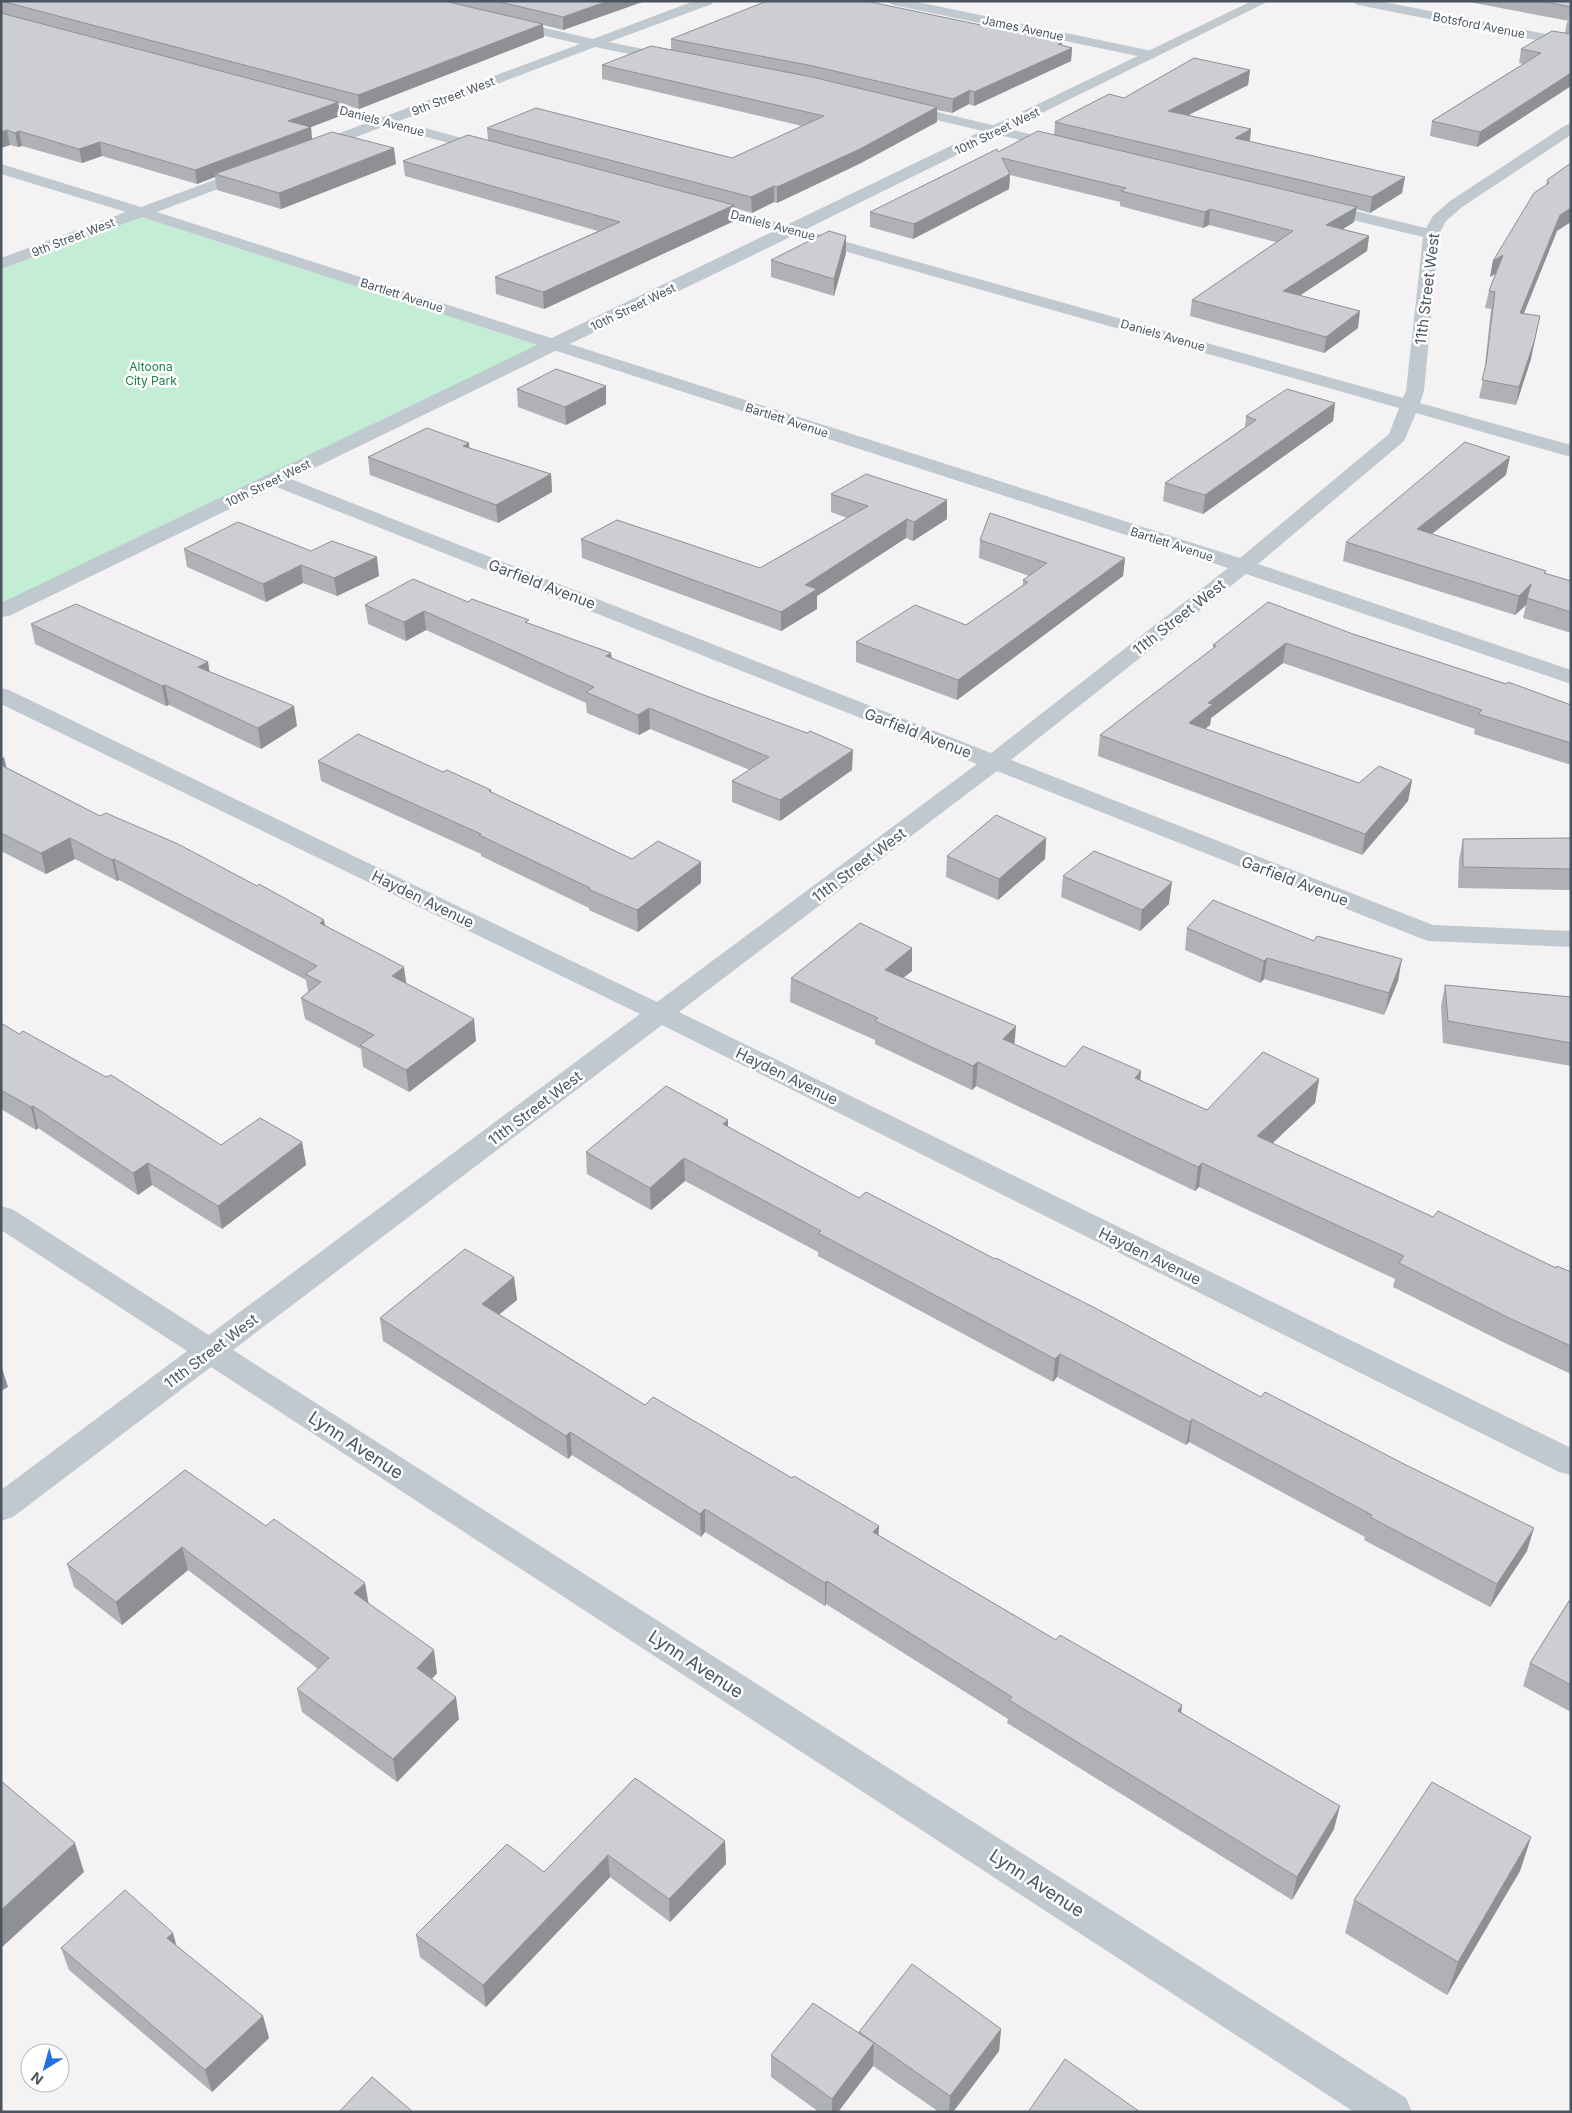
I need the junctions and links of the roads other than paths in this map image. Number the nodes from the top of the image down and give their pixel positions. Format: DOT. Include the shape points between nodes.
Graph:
graph roads {
  1 [pos="708,1"];
  2 [pos="893,1"];
  3 [pos="1263,1"];
  4 [pos="1358,1"];
  5 [pos="489,19"];
  6 [pos="592,43"];
  7 [pos="1571,43"];
  8 [pos="1152,55"];
  9 [pos="685,61"];
  10 [pos="286,96"];
  11 [pos="888,104"];
  12 [pos="382,122"];
  13 [pos="1571,128"];
  14 [pos="998,130"];
  15 [pos="1076,149"];
  16 [pos="299,153"];
  17 [pos="501,153"];
  18 [pos="262,167"];
  19 [pos="1,169"];
  20 [pos="683,201"];
  21 [pos="1306,204"];
  22 [pos="142,212"];
  23 [pos="792,231"];
  24 [pos="1431,234"];
  25 [pos="1,264"];
  26 [pos="555,345"];
  27 [pos="1410,406"];
  28 [pos="1571,451"];
  29 [pos="276,480"];
  30 [pos="1242,566"];
  31 [pos="1,611"];
  32 [pos="1571,677"];
  33 [pos="1,695"];
  34 [pos="994,762"];
  35 [pos="1571,939"];
  36 [pos="661,1014"];
  37 [pos="1,1216"];
  38 [pos="211,1352"];
  39 [pos="1571,1463"];
  40 [pos="1,1508"];
  41 [pos="1391,2112"];
  1 -- 6 [label="street, 9th Street West"];
  2 -- 8 [label="street, James Avenue"];
  3 -- 8 [label="street, 10th Street West"];
  4 -- 7 [label="street, Botsford Avenue"];
  5 -- 6 [label="street"];
  6 -- 9 [label="street"];
  6 -- 12 [label="street, 9th Street West"];
  8 -- 14 [label="street, 10th Street West"];
  10 -- 12 [label="street, Daniels Avenue"];
  11 -- 14 [label="street"];
  12 -- 16 [label="street, 9th Street West"];
  12 -- 17 [label="street, Daniels Avenue"];
  13 -- 24 [label="street, 11th Street West" via="1456,204 1439,219"];
  14 -- 15 [label="street"];
  14 -- 23 [label="street, 10th Street West"];
  18 -- 22 [label="street, 9th Street West"];
  19 -- 22 [label="street, Bartlett Avenue"];
  20 -- 23 [label="street, Daniels Avenue"];
  21 -- 24 [label="street"];
  22 -- 25 [label="street, 9th Street West"];
  22 -- 26 [label="street, Bartlett Avenue"];
  23 -- 26 [label="street, 10th Street West"];
  23 -- 27 [label="street, Daniels Avenue"];
  24 -- 27 [label="street, 11th Street West" via="1415,391"];
  26 -- 29 [label="street, 10th Street West"];
  26 -- 30 [label="street, Bartlett Avenue"];
  27 -- 28 [label="street, Daniels Avenue"];
  27 -- 30 [label="street, 11th Street West" via="1397,437"];
  29 -- 31 [label="street, 10th Street West"];
  29 -- 34 [label="street, Garfield Avenue"];
  30 -- 32 [label="street, Bartlett Avenue"];
  30 -- 34 [label="street, 11th Street West"];
  33 -- 36 [label="street, Hayden Avenue"];
  34 -- 35 [label="street, Garfield Avenue" via="1429,934"];
  34 -- 36 [label="street, 11th Street West"];
  36 -- 38 [label="street, 11th Street West"];
  36 -- 39 [label="street, Hayden Avenue"];
  37 -- 38 [label="street, Lynn Avenue"];
  38 -- 40 [label="street, 11th Street West"];
  38 -- 41 [label="street, Lynn Avenue"];
}
